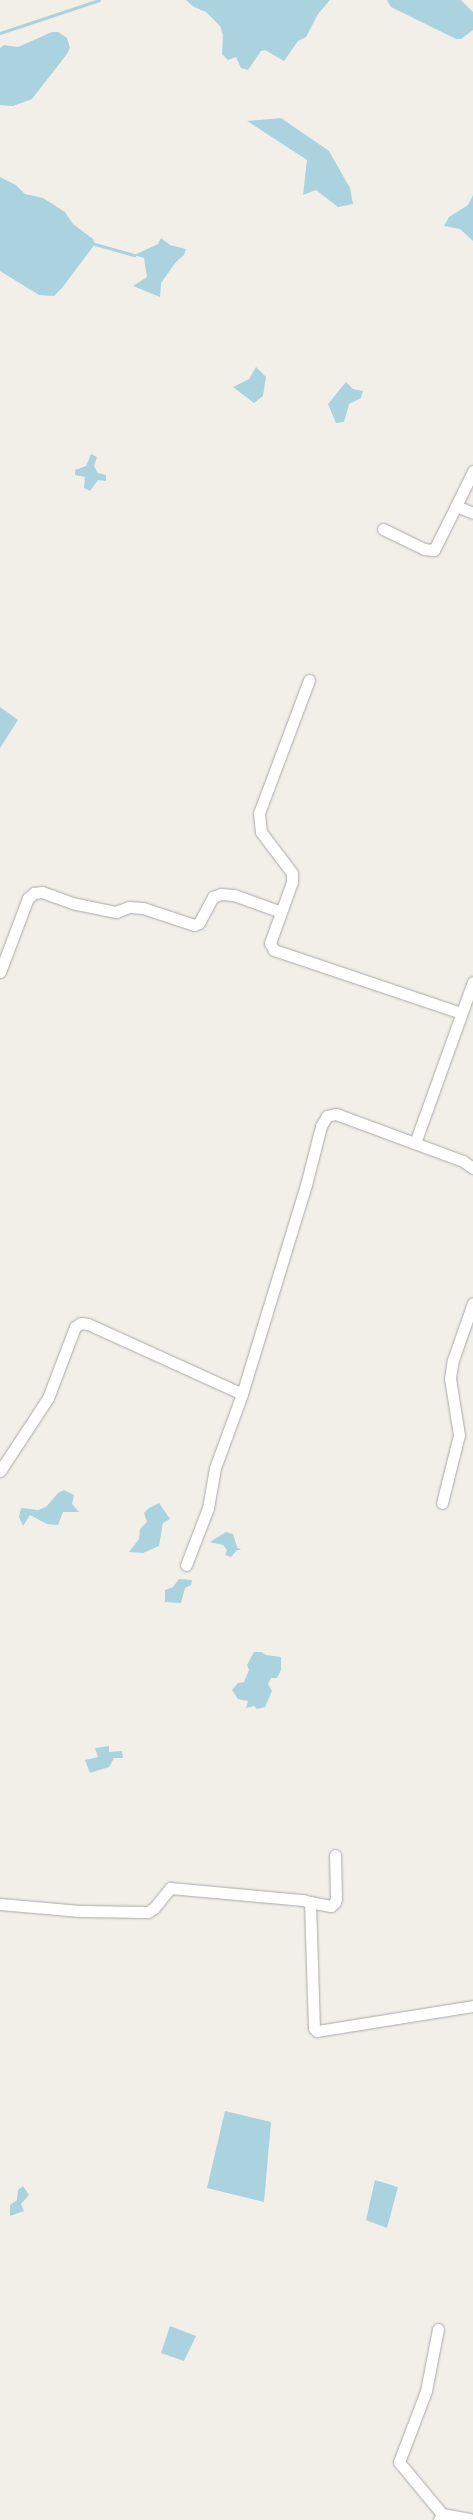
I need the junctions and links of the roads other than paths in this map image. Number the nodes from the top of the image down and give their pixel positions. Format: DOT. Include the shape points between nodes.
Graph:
graph roads {
  1 [pos="473,470"];
  2 [pos="456,506"];
  3 [pos="473,513"];
  4 [pos="383,530"];
  5 [pos="309,680"];
  6 [pos="281,912"];
  7 [pos="0,972"];
  8 [pos="473,982"];
  9 [pos="461,1013"];
  10 [pos="415,1143"];
  11 [pos="473,1168"];
  12 [pos="473,1303"];
  13 [pos="242,1394"];
  14 [pos="0,1472"];
  15 [pos="442,1503"];
  16 [pos="186,1565"];
  17 [pos="335,1855"];
  18 [pos="310,1902"];
  19 [pos="0,1904"];
  20 [pos="473,2006"];
  21 [pos="438,2329"];
  22 [pos="441,2517"];
  23 [pos="470,2519"];
  1 -- 2 [label="street"];
  2 -- 3 [label="street"];
  2 -- 4 [label="street" via="434,550 424,549"];
  5 -- 6 [label="street" via="258,813 261,832 292,873"];
  6 -- 7 [label="street" via="234,895 221,894 213,896 199,923 194,925 143,908 130,907 116,912 72,903 42,892 34,893 28,898"];
  6 -- 9 [label="street" via="270,943 274,950"];
  8 -- 9 [label="street"];
  9 -- 10 [label="street"];
  10 -- 11 [label="street"];
  10 -- 13 [label="street" via="336,1114 327,1116 321,1126"];
  12 -- 15 [label="street" via="450,1378 459,1435"];
  13 -- 14 [label="street" via="88,1324 81,1324 75,1327 48,1398"];
  13 -- 16 [label="street" via="215,1468 208,1508"];
  17 -- 18 [label="street" via="335,1902 332,1906"];
  18 -- 19 [label="street" via="170,1888 148,1912 80,1911"];
  18 -- 20 [label="street" via="314,2028 317,2031"];
  21 -- 22 [label="street" via="426,2391 399,2462"];
  22 -- 23 [label="street"];
}
